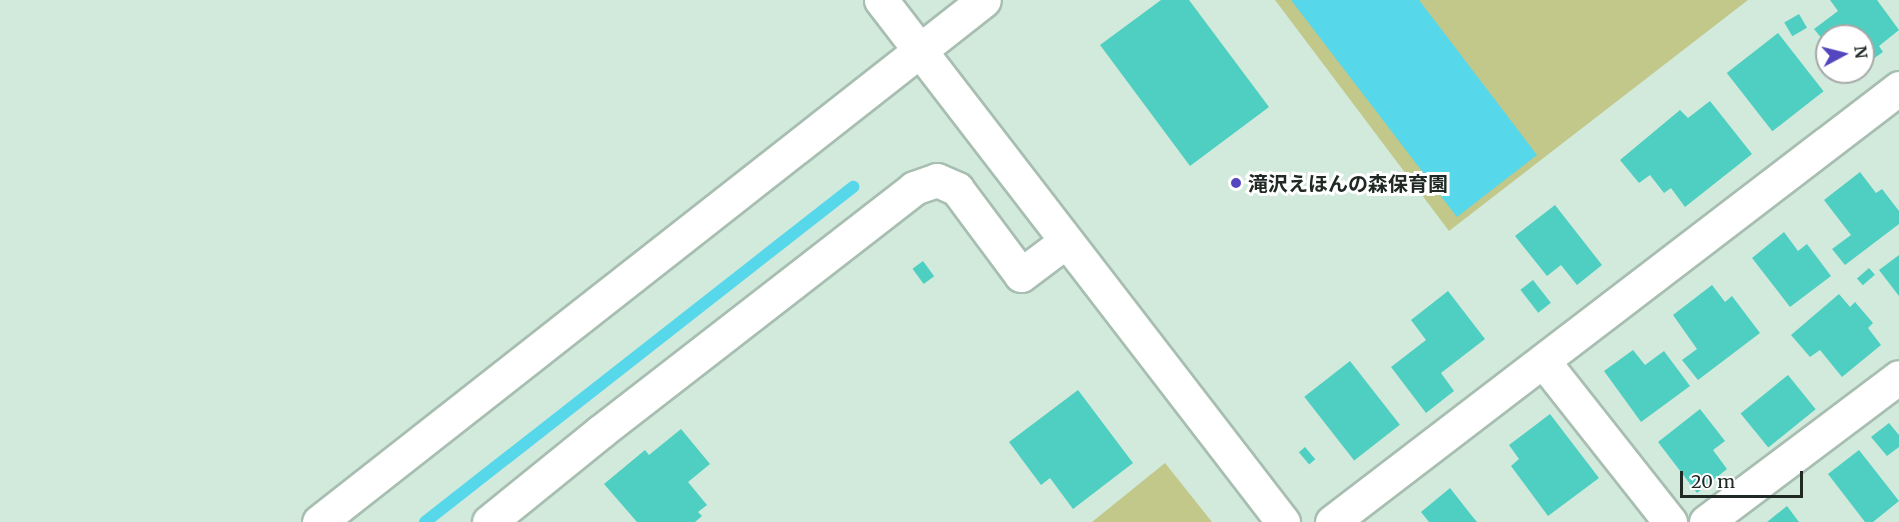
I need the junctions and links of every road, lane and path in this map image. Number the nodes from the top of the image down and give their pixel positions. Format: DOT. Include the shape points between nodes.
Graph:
graph roads {
  1 [pos="881,0"];
  2 [pos="984,0"];
  3 [pos="920,51"];
  4 [pos="1899,88"];
  5 [pos="1065,242"];
  6 [pos="1543,361"];
  7 [pos="1899,377"];
  8 [pos="319,522"];
  9 [pos="489,522"];
  10 [pos="1283,522"];
  11 [pos="1332,522"];
  12 [pos="1670,522"];
  13 [pos="1706,522"];
  1 -- 3 [label="street"];
  2 -- 3 [label="street"];
  3 -- 5 [label="street"];
  3 -- 8 [label="street"];
  4 -- 6 [label="street"];
  5 -- 9 [label="street" via="1021,275 957,189 937,180 914,188"];
  5 -- 10 [label="street"];
  6 -- 11 [label="street"];
  6 -- 12 [label="street"];
  7 -- 13 [label="street"];
}
